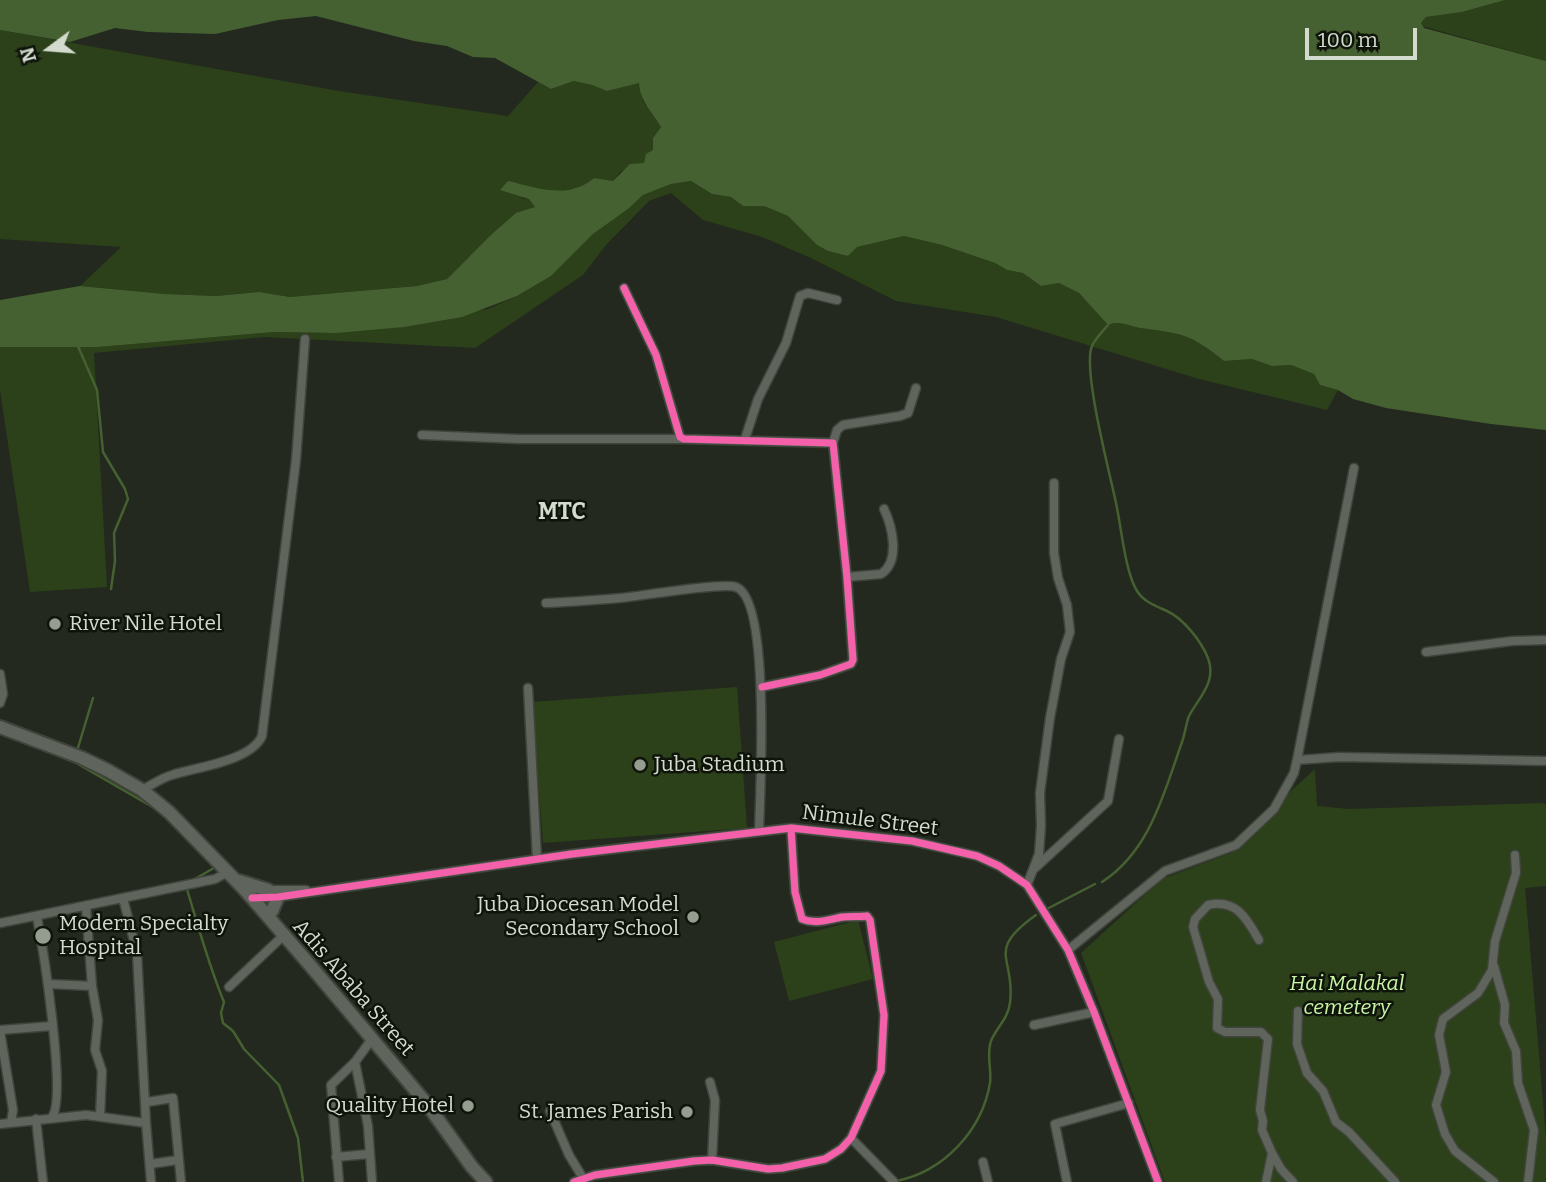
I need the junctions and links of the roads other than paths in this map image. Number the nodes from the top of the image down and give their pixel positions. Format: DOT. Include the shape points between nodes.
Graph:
graph roads {
  1 [pos="624,288"];
  2 [pos="838,300"];
  3 [pos="304,339"];
  4 [pos="916,388"];
  5 [pos="422,435"];
  6 [pos="684,439"];
  7 [pos="745,439"];
  8 [pos="833,443"];
  9 [pos="1354,468"];
  10 [pos="1054,483"];
  11 [pos="884,509"];
  12 [pos="847,577"];
  13 [pos="546,603"];
  14 [pos="1546,640"];
  15 [pos="1426,652"];
  16 [pos="0,674"];
  17 [pos="762,687"];
  18 [pos="528,688"];
  19 [pos="0,703"];
  20 [pos="0,727"];
  21 [pos="1119,739"];
  22 [pos="1297,760"];
  23 [pos="1546,761"];
  24 [pos="142,790"];
  25 [pos="792,828"];
  26 [pos="760,831"];
  27 [pos="1515,855"];
  28 [pos="537,859"];
  29 [pos="1032,871"];
  30 [pos="231,876"];
  31 [pos="1027,885"];
  32 [pos="273,893"];
  33 [pos="248,894"];
  34 [pos="123,898"];
  35 [pos="86,907"];
  36 [pos="266,914"];
  37 [pos="37,917"];
  38 [pos="0,923"];
  39 [pos="283,936"];
  40 [pos="1259,940"];
  41 [pos="1068,950"];
  42 [pos="1494,966"];
  43 [pos="49,984"];
  44 [pos="92,986"];
  45 [pos="229,987"];
  46 [pos="1298,1011"];
  47 [pos="1094,1012"];
  48 [pos="52,1026"];
  49 [pos="1034,1026"];
  50 [pos="0,1031"];
  51 [pos="372,1039"];
  52 [pos="355,1062"];
  53 [pos="710,1083"];
  54 [pos="147,1102"];
  55 [pos="1129,1103"];
  56 [pos="550,1111"];
  57 [pos="52,1117"];
  58 [pos="100,1117"];
  59 [pos="36,1119"];
  60 [pos="11,1122"];
  61 [pos="146,1123"];
  62 [pos="0,1124"];
  63 [pos="851,1138"];
  64 [pos="1272,1153"];
  65 [pos="369,1154"];
  66 [pos="336,1157"];
  67 [pos="178,1160"];
  68 [pos="712,1160"];
  69 [pos="983,1162"];
  70 [pos="150,1164"];
  71 [pos="583,1178"];
  72 [pos="1485,1179"];
  73 [pos="1391,1180"];
  74 [pos="43,1182"];
  75 [pos="151,1182"];
  76 [pos="181,1182"];
  77 [pos="338,1182"];
  78 [pos="372,1182"];
  79 [pos="486,1182"];
  80 [pos="574,1182"];
  81 [pos="894,1182"];
  82 [pos="988,1182"];
  83 [pos="1067,1182"];
  84 [pos="1158,1182"];
  85 [pos="1266,1182"];
  86 [pos="1293,1182"];
  87 [pos="1494,1182"];
  88 [pos="1528,1182"];
  1 -- 6 [label="street" via="656,355"];
  2 -- 7 [label="street" via="808,293 800,296 786,343 758,399"];
  3 -- 24 [label="street" via="296,460 262,736 248,752 174,774"];
  4 -- 8 [label="street" via="905,415 843,425"];
  5 -- 6 [label="street"];
  6 -- 7 [label="street"];
  7 -- 8 [label="street"];
  8 -- 12 [label="street"];
  9 -- 22 [label="street"];
  10 -- 29 [label="street" via="1054,553 1070,632 1050,718 1040,793 1039,854"];
  11 -- 12 [label="street" via="893,537 890,565 881,574"];
  12 -- 17 [label="street" via="851,664"];
  13 -- 17 [label="street" via="735,586 747,597"];
  14 -- 15 [label="street"];
  16 -- 19 [label="street"];
  17 -- 26 [label="street"];
  18 -- 28 [label="street"];
  20 -- 24 [label="street, Adis Ababa Street" via="82,758"];
  21 -- 29 [label="street" via="1108,801"];
  22 -- 23 [label="street"];
  22 -- 41 [label="street" via="1274,808 1236,845 1166,871"];
  24 -- 30 [label="street, Adis Ababa Street"];
  25 -- 26 [label="street, Nimule Street"];
  25 -- 31 [label="street, Nimule Street" via="942,846 999,866"];
  25 -- 63 [label="street" via="795,891 802,919 822,922 867,916 870,920 884,1038 881,1071"];
  26 -- 28 [label="street, Nimule Street"];
  27 -- 42 [label="street" via="1516,873 1495,941"];
  28 -- 32 [label="street, Nimule Street"];
  29 -- 31 [label="street"];
  30 -- 32 [label="street"];
  30 -- 33 [label="street, Adis Ababa Street"];
  30 -- 34 [label="street"];
  31 -- 41 [label="street, Nimule Street"];
  32 -- 33 [label="street, Nimule Street"];
  32 -- 36 [label="street" via="272,911"];
  33 -- 36 [label="street, Adis Ababa Street"];
  34 -- 35 [label="street"];
  34 -- 54 [label="street" via="137,953"];
  35 -- 37 [label="street"];
  35 -- 44 [label="street"];
  36 -- 39 [label="street, Adis Ababa Street"];
  37 -- 38 [label="street"];
  37 -- 43 [label="street"];
  39 -- 45 [label="street"];
  39 -- 51 [label="street, Adis Ababa Street"];
  40 -- 64 [label="street" via="1242,913 1227,904 1204,908 1193,926 1218,999 1217,1028 1261,1032 1268,1039 1260,1110"];
  41 -- 47 [label="street, Nimule Street"];
  42 -- 72 [label="street" via="1478,993 1443,1018 1438,1035 1446,1072 1436,1105 1445,1134 1455,1152"];
  42 -- 88 [label="street" via="1505,1004 1504,1023 1516,1051 1518,1083 1533,1125"];
  43 -- 44 [label="street"];
  43 -- 48 [label="street"];
  44 -- 58 [label="street" via="95,1050 102,1071"];
  46 -- 73 [label="street" via="1297,1044 1307,1073 1323,1091 1336,1122"];
  47 -- 49 [label="street"];
  47 -- 55 [label="street, Nimule Street"];
  48 -- 50 [label="street"];
  48 -- 57 [label="street" via="58,1100"];
  50 -- 60 [label="street"];
  51 -- 52 [label="street"];
  51 -- 79 [label="street, Adis Ababa Street"];
  52 -- 65 [label="street"];
  52 -- 66 [label="street" via="331,1085"];
  53 -- 68 [label="street" via="715,1100"];
  54 -- 61 [label="street"];
  54 -- 67 [label="street" via="173,1098"];
  55 -- 83 [label="street" via="1055,1124"];
  55 -- 84 [label="street, Nimule Street"];
  56 -- 71 [label="street"];
  57 -- 58 [label="street"];
  57 -- 59 [label="street"];
  58 -- 61 [label="street"];
  59 -- 60 [label="street"];
  59 -- 74 [label="street"];
  60 -- 62 [label="street"];
  61 -- 70 [label="street"];
  63 -- 68 [label="street" via="825,1159 782,1168"];
  63 -- 81 [label="street"];
  64 -- 85 [label="street"];
  64 -- 86 [label="street"];
  65 -- 66 [label="street"];
  65 -- 78 [label="street"];
  66 -- 77 [label="street"];
  67 -- 70 [label="street"];
  67 -- 76 [label="street"];
  68 -- 71 [label="street"];
  69 -- 82 [label="street"];
  70 -- 75 [label="street"];
  71 -- 80 [label="street"];
  72 -- 87 [label="street"];
}
